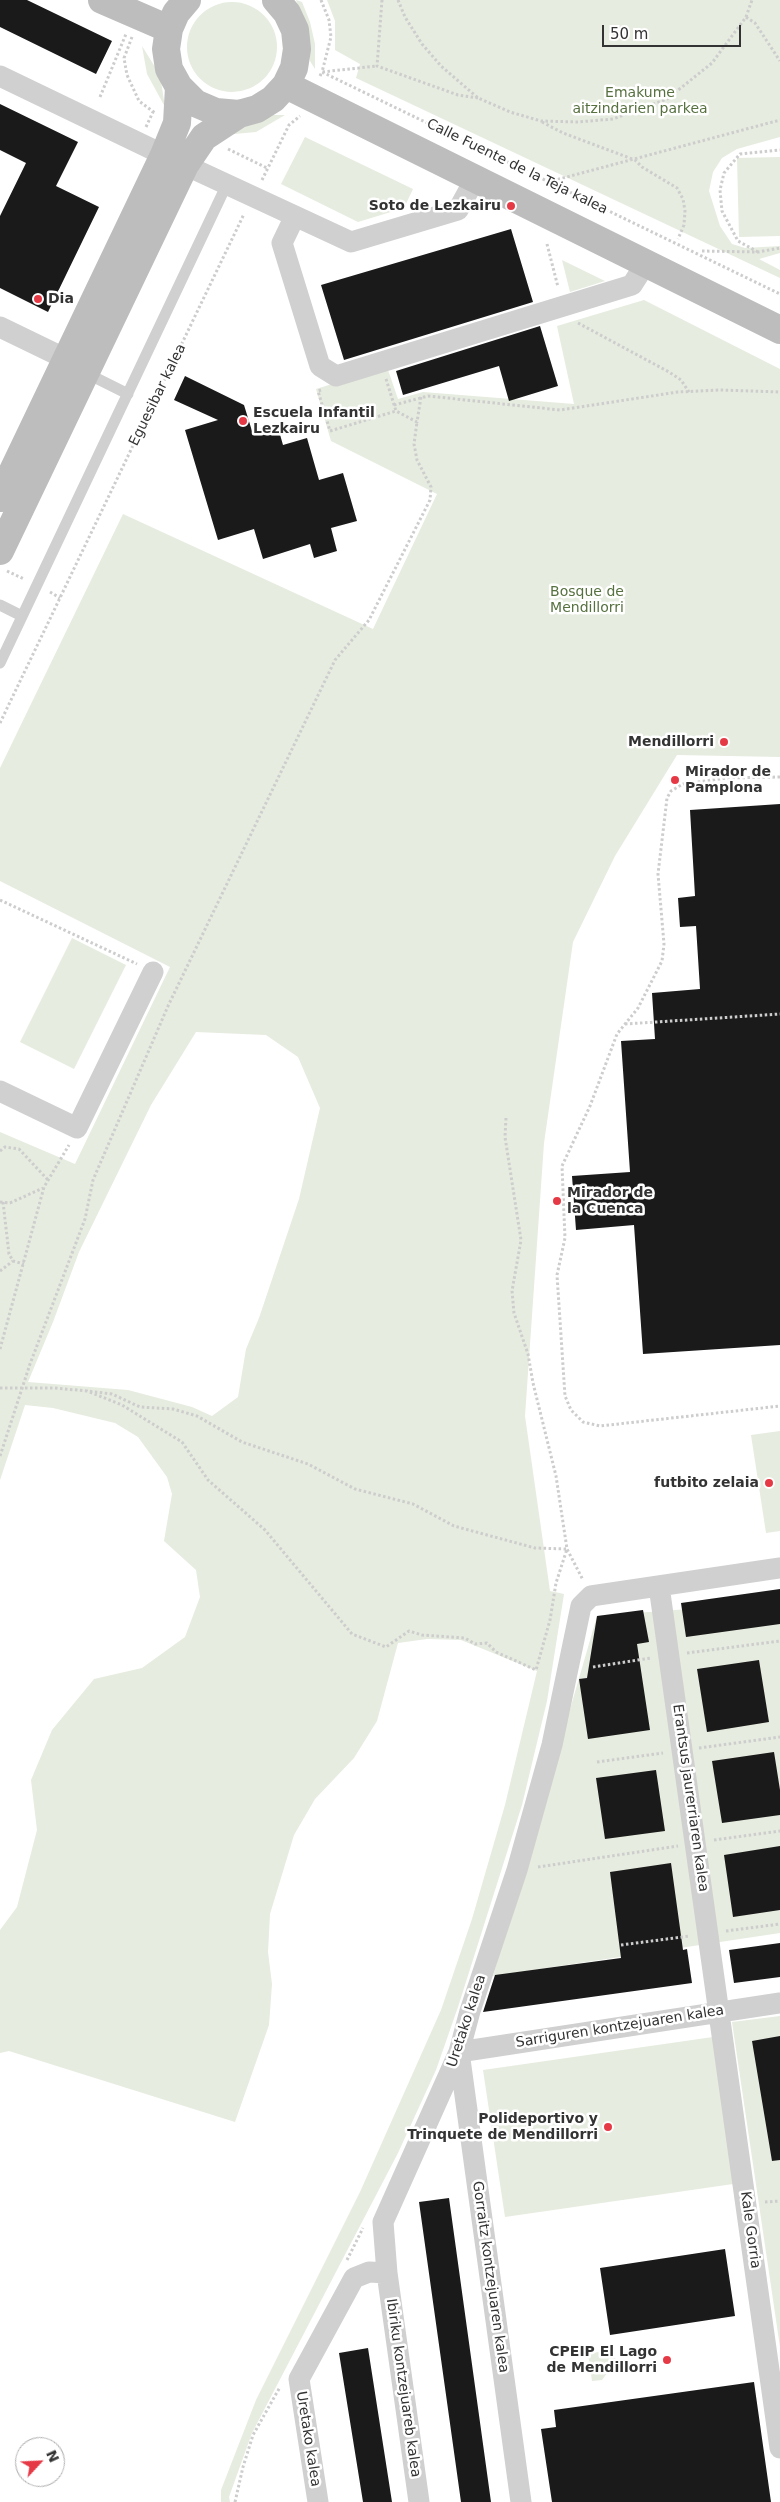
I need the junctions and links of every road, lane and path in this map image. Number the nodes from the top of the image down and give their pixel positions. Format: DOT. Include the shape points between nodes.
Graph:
graph roads {
  1 [pos="102,0"];
  2 [pos="187,0"];
  3 [pos="322,0"];
  4 [pos="382,0"];
  5 [pos="398,0"];
  6 [pos="752,0"];
  7 [pos="283,4"];
  8 [pos="746,17"];
  9 [pos="169,29"];
  10 [pos="126,34"];
  11 [pos="780,61"];
  12 [pos="377,66"];
  13 [pos="322,72"];
  14 [pos="0,76"];
  15 [pos="179,87"];
  16 [pos="298,91"];
  17 [pos="100,97"];
  18 [pos="478,98"];
  19 [pos="239,114"];
  20 [pos="780,120"];
  21 [pos="541,122"];
  22 [pos="780,150"];
  23 [pos="174,160"];
  24 [pos="635,160"];
  25 [pos="475,178"];
  26 [pos="548,182"];
  27 [pos="227,184"];
  28 [pos="253,197"];
  29 [pos="295,216"];
  30 [pos="678,239"];
  31 [pos="547,244"];
  32 [pos="780,248"];
  33 [pos="702,251"];
  34 [pos="758,252"];
  35 [pos="646,263"];
  36 [pos="780,294"];
  37 [pos="563,306"];
  38 [pos="0,327"];
  39 [pos="780,330"];
  40 [pos="380,362"];
  41 [pos="76,366"];
  42 [pos="328,388"];
  43 [pos="689,392"];
  44 [pos="780,392"];
  45 [pos="128,394"];
  46 [pos="421,397"];
  47 [pos="394,404"];
  48 [pos="396,411"];
  49 [pos="416,422"];
  50 [pos="0,498"];
  51 [pos="0,551"];
  52 [pos="0,605"];
  53 [pos="22,616"];
  54 [pos="0,663"];
  55 [pos="0,723"];
  56 [pos="780,777"];
  57 [pos="0,900"];
  58 [pos="153,972"];
  59 [pos="780,1014"];
  60 [pos="625,1024"];
  61 [pos="0,1091"];
  62 [pos="506,1118"];
  63 [pos="77,1128"];
  64 [pos="0,1151"];
  65 [pos="48,1180"];
  66 [pos="44,1187"];
  67 [pos="2,1202"];
  68 [pos="13,1261"];
  69 [pos="24,1264"];
  70 [pos="0,1271"];
  71 [pos="0,1348"];
  72 [pos="0,1388"];
  73 [pos="22,1388"];
  74 [pos="87,1391"];
  75 [pos="780,1406"];
  76 [pos="0,1456"];
  77 [pos="567,1548"];
  78 [pos="780,1568"];
  79 [pos="659,1586"];
  80 [pos="591,1596"];
  81 [pos="780,1642"];
  82 [pos="670,1656"];
  83 [pos="593,1667"];
  84 [pos="780,1736"];
  85 [pos="684,1750"];
  86 [pos="597,1762"];
  87 [pos="780,1831"];
  88 [pos="697,1843"];
  89 [pos="517,1870"];
  90 [pos="780,1924"];
  91 [pos="709,1933"];
  92 [pos="621,1945"];
  93 [pos="780,2003"];
  94 [pos="720,2012"];
  95 [pos="459,2052"];
  96 [pos="387,2274"];
  97 [pos="284,2380"];
  98 [pos="780,2448"];
  99 [pos="236,2502"];
  100 [pos="318,2502"];
  101 [pos="419,2502"];
  102 [pos="521,2502"];
  1 -- 9 [label="street"];
  2 -- 9 [label="street" via="176,12"];
  3 -- 13 [label="path" via="331,37"];
  4 -- 12 [label="path"];
  5 -- 18 [label="path" via="404,17 422,44 441,66"];
  6 -- 8 [label="path"];
  7 -- 16 [label="street" via="295,30 294,68"];
  8 -- 11 [label="path" via="755,23"];
  8 -- 21 [label="path" via="712,63 668,99 613,119"];
  9 -- 15 [label="street" via="166,49 170,69"];
  10 -- 17 [label="path"];
  12 -- 13 [label="path"];
  12 -- 18 [label="path" via="458,95"];
  13 -- 16 [label="path, Eguesibar kalea"];
  13 -- 26 [label="path, Calle Fuente de la Teja kalea"];
  14 -- 23 [label="street, Calle Fuente de la Teja kalea"];
  15 -- 19 [label="street" via="195,103 216,112"];
  15 -- 23 [label="street"];
  16 -- 19 [label="street"];
  16 -- 25 [label="street, Calle Fuente de la Teja kalea"];
  16 -- 28 [label="path, Eguesibar kalea" via="299,118 289,124"];
  18 -- 21 [label="path"];
  19 -- 23 [label="street"];
  20 -- 24 [label="path"];
  21 -- 24 [label="path"];
  22 -- 34 [label="path" via="740,154 727,168 720,190 722,211 738,241"];
  23 -- 27 [label="street, Calle Fuente de la Teja kalea"];
  23 -- 41 [label="street"];
  24 -- 26 [label="path"];
  24 -- 30 [label="path" via="677,188 683,199 684,225"];
  25 -- 29 [label="street, Calle Fuente de la Teja kalea" via="458,210 351,242"];
  25 -- 35 [label="street, Calle Fuente de la Teja kalea"];
  26 -- 36 [label="path, Calle Fuente de la Teja kalea"];
  27 -- 28 [label="street, Calle Fuente de la Teja kalea"];
  27 -- 45 [label="lane"];
  28 -- 29 [label="street, Calle Fuente de la Teja kalea"];
  28 -- 55 [label="path, Eguesibar kalea"];
  29 -- 40 [label="street" via="282,243 320,366 336,376"];
  31 -- 37 [label="path"];
  32 -- 34 [label="path"];
  33 -- 34 [label="path"];
  35 -- 37 [label="street" via="632,285"];
  35 -- 39 [label="street, Calle Fuente de la Teja kalea"];
  37 -- 40 [label="street"];
  37 -- 43 [label="path" via="565,316 670,372"];
  38 -- 41 [label="street"];
  40 -- 47 [label="path"];
  41 -- 45 [label="lane"];
  41 -- 50 [label="street"];
  41 -- 51 [label="street"];
  42 -- 48 [label="path" via="318,391 330,430"];
  43 -- 44 [label="path"];
  43 -- 46 [label="path" via="560,410"];
  45 -- 53 [label="lane"];
  46 -- 47 [label="path"];
  46 -- 49 [label="path"];
  47 -- 48 [label="path"];
  48 -- 49 [label="path"];
  49 -- 73 [label="path" via="414,444 417,460 431,487 430,500 369,620 335,660 168,1006 93,1180 85,1219"];
  52 -- 53 [label="lane"];
  53 -- 54 [label="lane"];
  56 -- 60 [label="path" via="727,778 683,784 671,791 664,808 658,874 664,944 662,961 638,1008"];
  57 -- 58 [label="path"];
  58 -- 63 [label="street"];
  59 -- 60 [label="path"];
  60 -- 75 [label="path" via="617,1034 590,1106 562,1166 565,1238 557,1275 568,1405 583,1422 600,1426"];
  61 -- 63 [label="street"];
  62 -- 77 [label="path" via="505,1137 522,1240 512,1291 514,1313 528,1354 556,1476"];
  63 -- 65 [label="path"];
  64 -- 65 [label="path" via="5,1146 19,1149"];
  65 -- 66 [label="path"];
  66 -- 67 [label="path" via="10,1203"];
  66 -- 69 [label="path"];
  67 -- 68 [label="path" via="9,1254"];
  68 -- 69 [label="path"];
  68 -- 70 [label="path"];
  69 -- 71 [label="path"];
  72 -- 73 [label="path"];
  73 -- 74 [label="path"];
  73 -- 76 [label="path"];
  74 -- 77 [label="path" via="112,1394 140,1407 173,1409 197,1416 242,1442 308,1464 355,1489 414,1504 454,1526 535,1548"];
  74 -- 77 [label="path" via="122,1405 182,1442 208,1480 265,1530 352,1634 386,1647 409,1631 465,1638 475,1644 487,1643 496,1652 536,1670"];
  77 -- 80 [label="path"];
  78 -- 79 [label="street"];
  79 -- 80 [label="street"];
  79 -- 82 [label="street, Erantsus jaurerriaren kalea"];
  80 -- 89 [label="street, Uretako kalea" via="581,1606 552,1745"];
  81 -- 82 [label="path"];
  82 -- 83 [label="path"];
  82 -- 85 [label="street, Erantsus jaurerriaren kalea"];
  84 -- 85 [label="path"];
  85 -- 86 [label="path"];
  85 -- 88 [label="street, Erantsus jaurerriaren kalea"];
  87 -- 88 [label="path"];
  88 -- 89 [label="path"];
  88 -- 91 [label="street, Erantsus jaurerriaren kalea"];
  89 -- 95 [label="street, Uretako kalea"];
  90 -- 91 [label="path"];
  91 -- 92 [label="path"];
  91 -- 94 [label="street, Erantsus jaurerriaren kalea"];
  93 -- 94 [label="street, Sarriguren kontzejuaren kalea"];
  94 -- 95 [label="street, Sarriguren kontzejuaren kalea"];
  94 -- 98 [label="street, Kale Gorria"];
  95 -- 96 [label="street, Uretako kalea" via="383,2222"];
  95 -- 102 [label="street, Gorraitz kontzejuaren kalea"];
  96 -- 100 [label="street, Uretako kalea" via="369,2272 354,2278 299,2379"];
  96 -- 101 [label="street, Ibiriku kontzejuareb kalea"];
  97 -- 99 [label="path" via="253,2435"];
}
